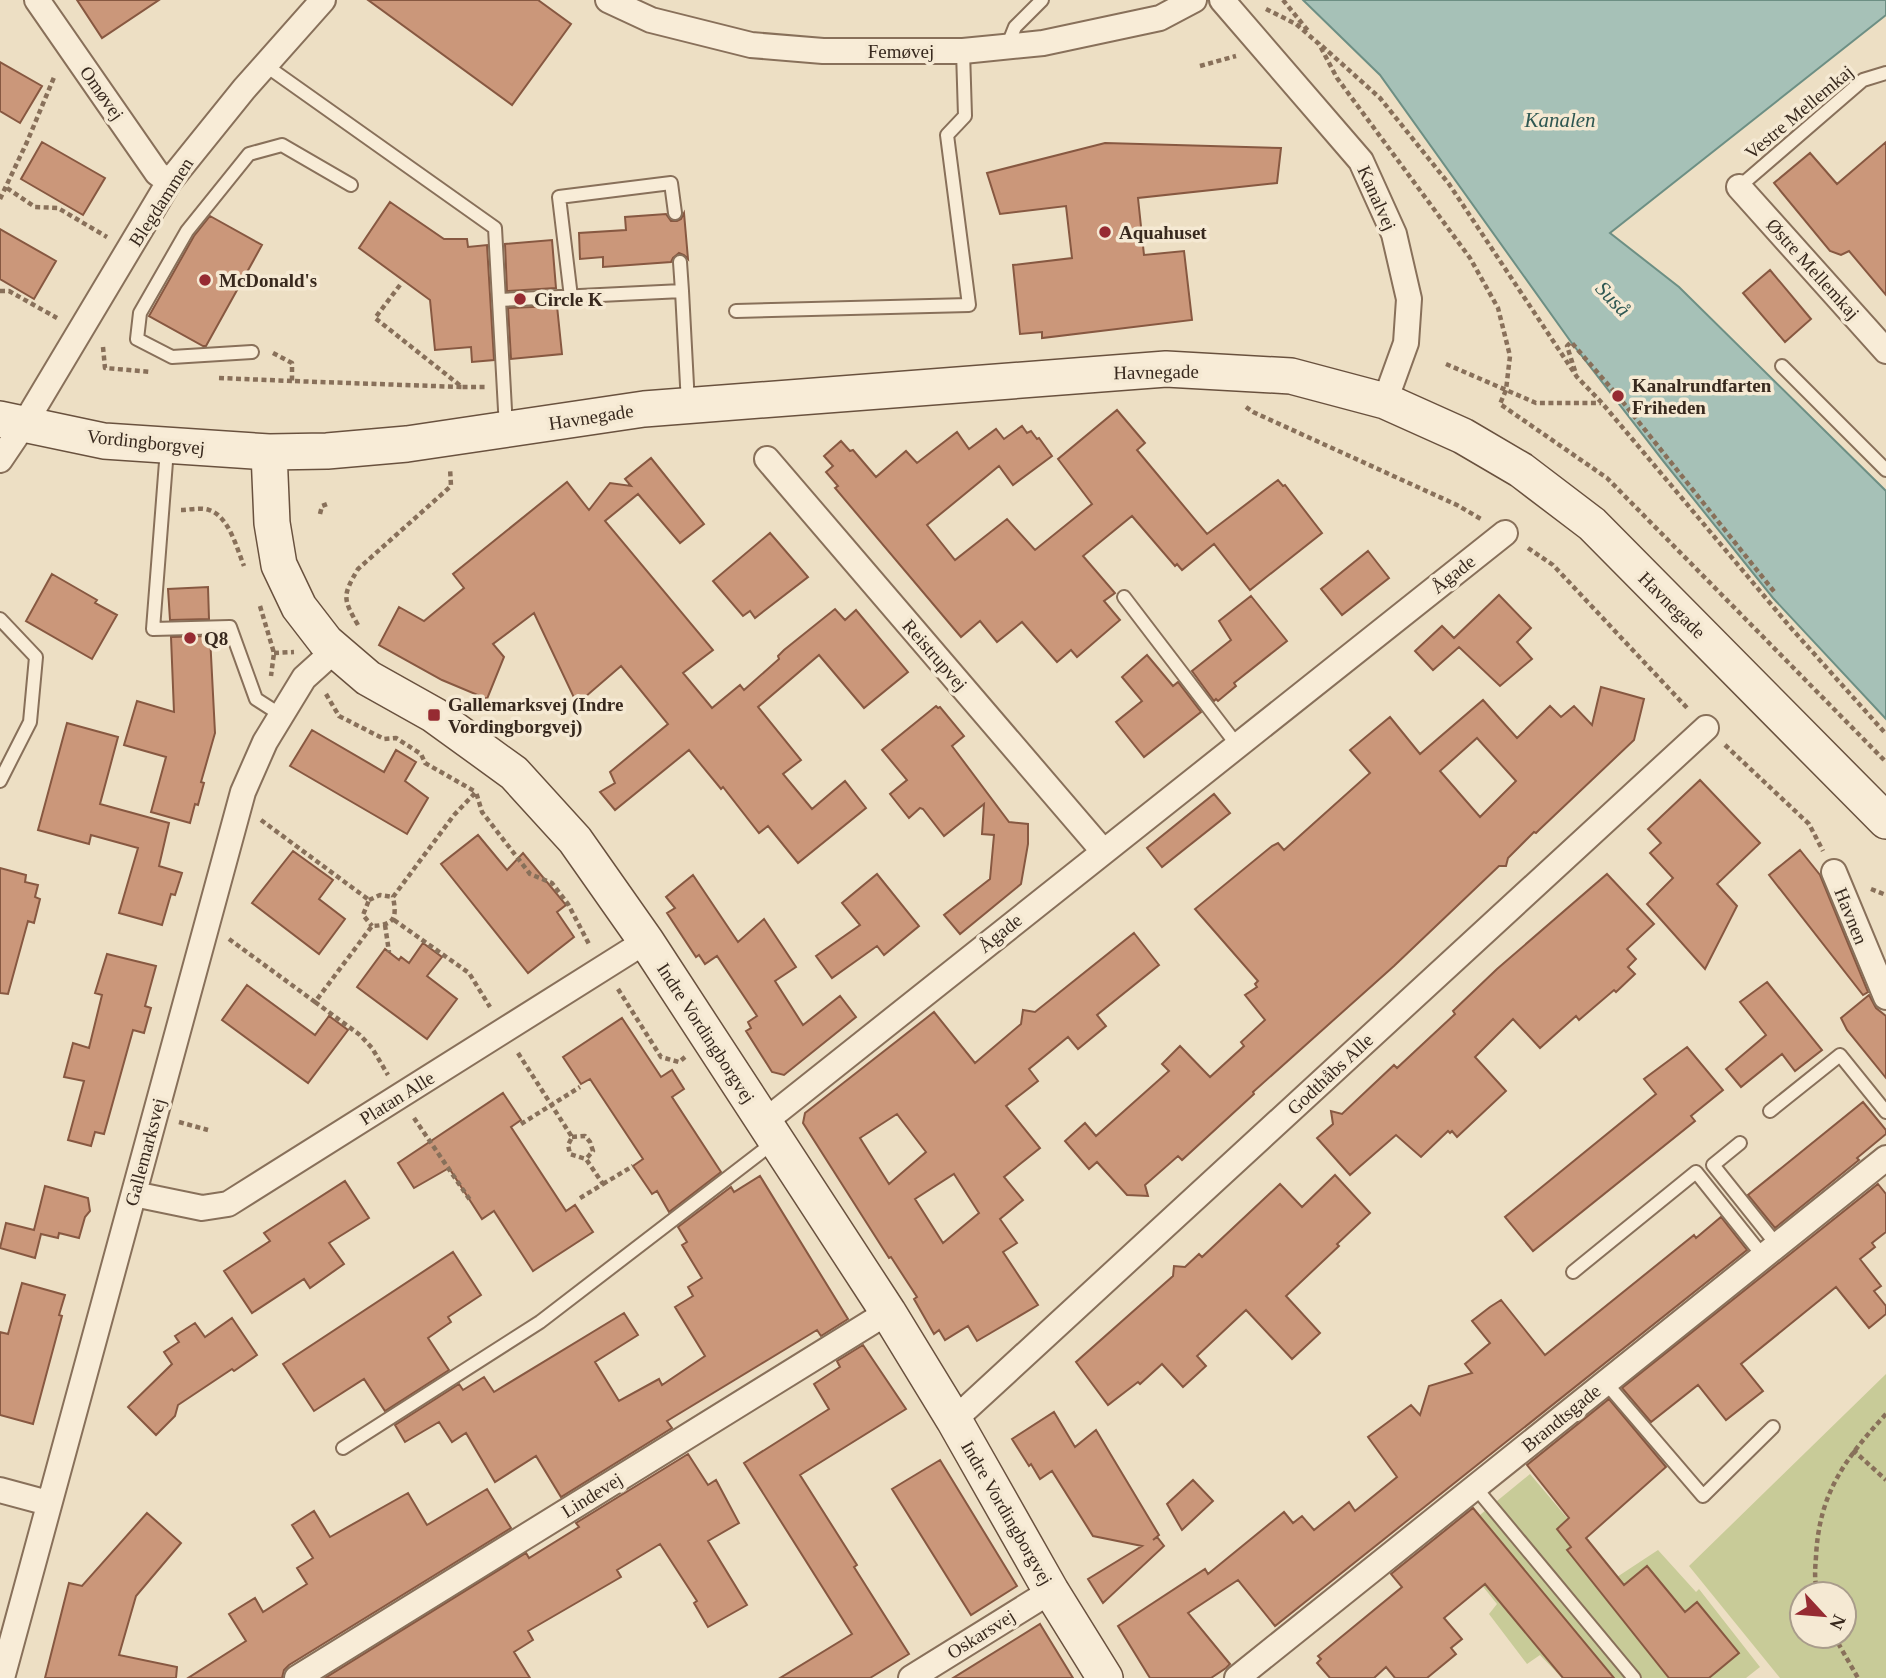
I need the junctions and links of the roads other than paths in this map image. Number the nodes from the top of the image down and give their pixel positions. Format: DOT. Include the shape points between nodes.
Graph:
graph roads {
  1 [pos="37,0"];
  2 [pos="323,0"];
  3 [pos="608,0"];
  4 [pos="1042,0"];
  5 [pos="1194,0"];
  6 [pos="1222,0"];
  7 [pos="1007,47"];
  8 [pos="963,51"];
  9 [pos="265,65"];
  10 [pos="1886,74"];
  11 [pos="169,182"];
  12 [pos="351,185"];
  13 [pos="1739,187"];
  14 [pos="675,213"];
  15 [pos="680,262"];
  16 [pos="682,291"];
  17 [pos="570,296"];
  18 [pos="499,300"];
  19 [pos="736,311"];
  20 [pos="1886,351"];
  21 [pos="252,352"];
  22 [pos="1782,366"];
  23 [pos="1385,401"];
  24 [pos="688,406"];
  25 [pos="8,416"];
  26 [pos="506,430"];
  27 [pos="167,445"];
  28 [pos="269,452"];
  29 [pos="767,459"];
  30 [pos="0,460"];
  31 [pos="1886,470"];
  32 [pos="1505,533"];
  33 [pos="1124,597"];
  34 [pos="0,618"];
  35 [pos="337,649"];
  36 [pos="271,709"];
  37 [pos="1706,728"];
  38 [pos="1237,745"];
  39 [pos="0,781"];
  40 [pos="1886,821"];
  41 [pos="1103,851"];
  42 [pos="1833,872"];
  43 [pos="646,941"];
  44 [pos="1886,998"];
  45 [pos="1770,1111"];
  46 [pos="1886,1112"];
  47 [pos="770,1131"];
  48 [pos="1740,1143"];
  49 [pos="1886,1158"];
  50 [pos="134,1194"];
  51 [pos="1770,1251"];
  52 [pos="1573,1272"];
  53 [pos="888,1312"];
  54 [pos="1606,1382"];
  55 [pos="954,1420"];
  56 [pos="1773,1427"];
  57 [pos="343,1448"];
  58 [pos="1475,1487"];
  59 [pos="0,1490"];
  60 [pos="48,1503"];
  61 [pos="1051,1591"];
  62 [pos="2,1678"];
  63 [pos="297,1678"];
  64 [pos="911,1678"];
  65 [pos="1105,1678"];
  66 [pos="1237,1678"];
  67 [pos="1633,1678"];
  1 -- 11 [label="street, Omøvej" via="157,173"];
  2 -- 9 [label="street, Blegdammen"];
  3 -- 8 [label="street, Femøvej" via="651,20 751,45 823,51"];
  4 -- 7 [label="lane" via="1015,27"];
  5 -- 7 [label="street, Femøvej" via="1160,18"];
  6 -- 23 [label="street, Kanalvej" via="1361,160 1394,234 1409,299 1406,343"];
  7 -- 8 [label="street, Femøvej"];
  8 -- 19 [label="lane" via="965,116 947,135 969,305"];
  9 -- 11 [label="street, Blegdammen"];
  9 -- 18 [label="lane" via="495,228"];
  10 -- 13 [label="lane, Vestre Mellemkaj" via="1863,80"];
  11 -- 25 [label="street, Blegdammen" via="129,249"];
  12 -- 21 [label="lane" via="282,145 249,154 187,231 140,313 137,339 172,357"];
  13 -- 20 [label="street, Østre Mellemkaj"];
  14 -- 17 [label="lane" via="671,183 559,197"];
  15 -- 16 [label="lane"];
  16 -- 17 [label="lane"];
  16 -- 24 [label="lane"];
  17 -- 18 [label="lane"];
  18 -- 26 [label="lane"];
  22 -- 31 [label="lane"];
  23 -- 24 [label="main road, Havnegade" via="1291,376 1166,369"];
  23 -- 40 [label="main road, Havnegade" via="1462,436 1521,470 1592,524"];
  24 -- 26 [label="main road, Havnegade"];
  25 -- 27 [label="main road, Vordingborgvej" via="104,441"];
  25 -- 30 [label="street, Blegdammen"];
  26 -- 28 [label="main road, Havnegade" via="354,449"];
  27 -- 28 [label="main road, Vordingborgvej"];
  27 -- 36 [label="lane" via="153,629 230,627 256,699"];
  28 -- 35 [label="main road, Indre Vordingborgvej" via="279,565 299,607"];
  29 -- 41 [label="street, Reistrupvej"];
  32 -- 38 [label="street, Ågade"];
  33 -- 38 [label="lane"];
  34 -- 39 [label="lane" via="36,657 30,722"];
  35 -- 36 [label="street, Gallemarksvej"];
  35 -- 43 [label="main road, Indre Vordingborgvej" via="368,678 435,715 513,774 576,840"];
  36 -- 50 [label="street, Gallemarksvej" via="265,742 243,792"];
  37 -- 55 [label="street, Godthåbs Alle"];
  38 -- 41 [label="street, Ågade"];
  41 -- 47 [label="street, Ågade"];
  42 -- 44 [label="street, Havnen"];
  43 -- 47 [label="main road, Indre Vordingborgvej"];
  43 -- 50 [label="street, Platan Alle" via="228,1204 202,1208"];
  45 -- 46 [label="lane" via="1840,1055"];
  47 -- 53 [label="main road, Indre Vordingborgvej"];
  47 -- 57 [label="lane" via="540,1322"];
  48 -- 51 [label="lane" via="1713,1165"];
  49 -- 51 [label="street, Brandtsgade"];
  50 -- 60 [label="street, Gallemarksvej"];
  51 -- 52 [label="lane" via="1696,1172"];
  51 -- 54 [label="street, Brandtsgade"];
  53 -- 55 [label="main road, Indre Vordingborgvej"];
  53 -- 63 [label="street, Lindevej"];
  54 -- 56 [label="lane" via="1703,1496"];
  54 -- 58 [label="street, Brandtsgade"];
  55 -- 61 [label="main road, Indre Vordingborgvej"];
  58 -- 66 [label="street, Brandtsgade"];
  58 -- 67 [label="lane"];
  59 -- 60 [label="street"];
  60 -- 62 [label="street, Gallemarksvej"];
  61 -- 64 [label="street, Oskarsvej"];
  61 -- 65 [label="main road, Indre Vordingborgvej"];
}
